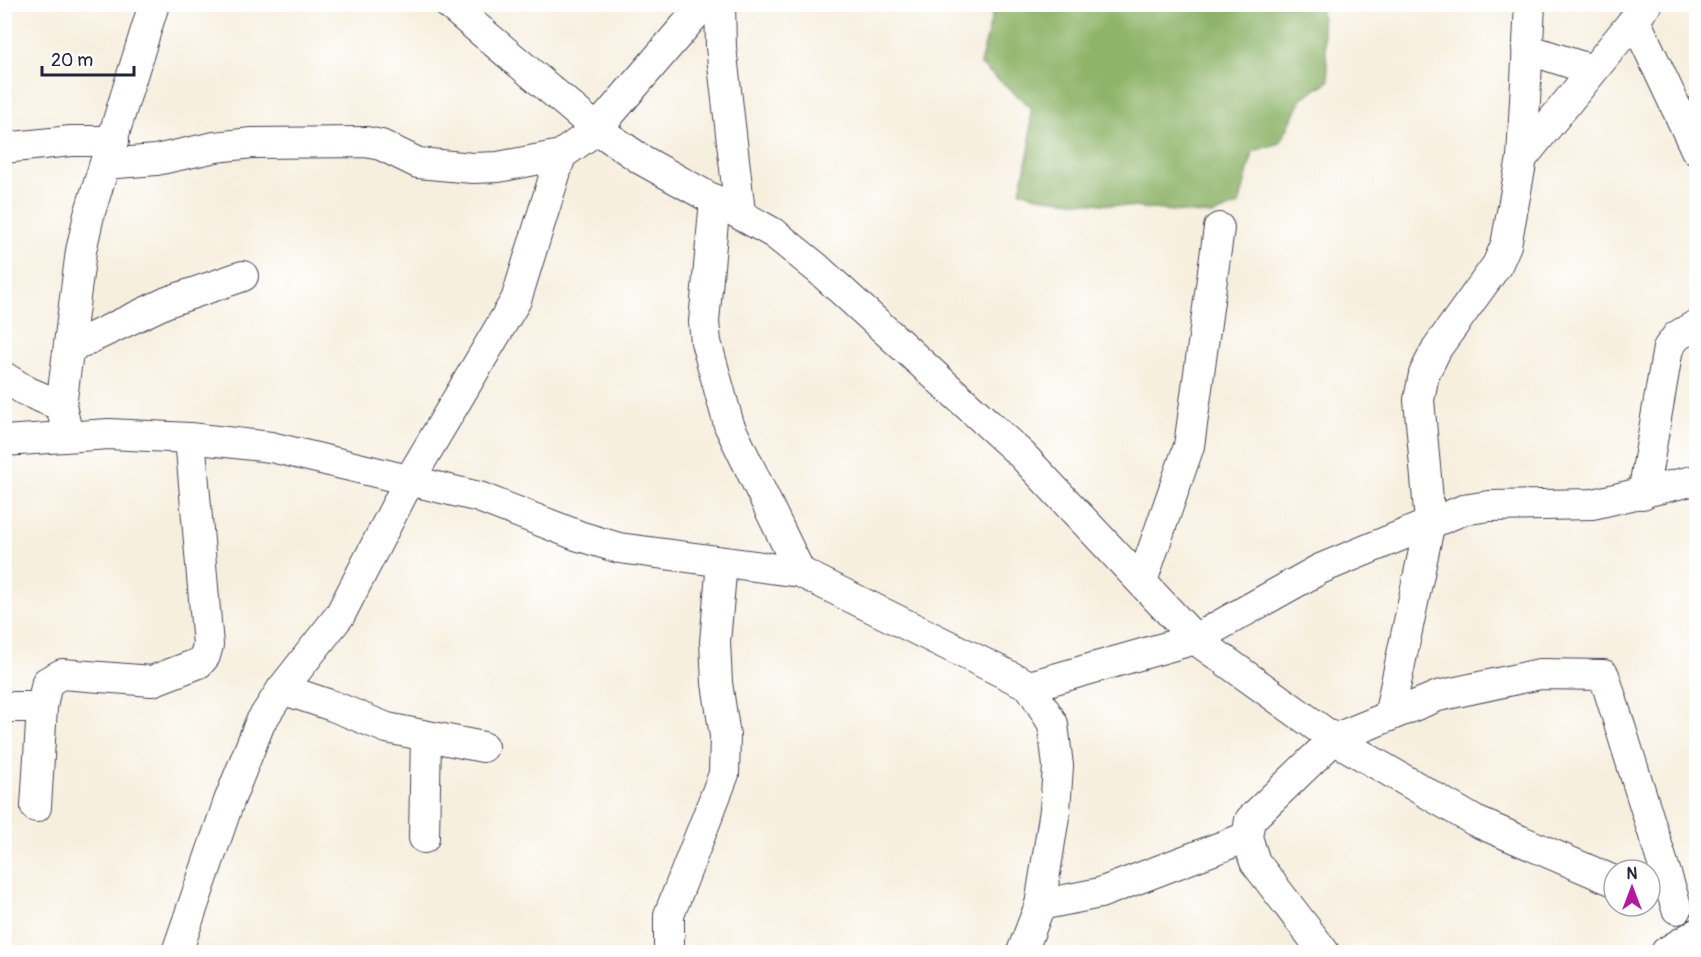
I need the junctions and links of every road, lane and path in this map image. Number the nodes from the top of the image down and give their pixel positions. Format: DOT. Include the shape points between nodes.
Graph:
graph roads {
  1 [pos="154,4"];
  2 [pos="449,4"];
  3 [pos="704,4"];
  4 [pos="720,4"];
  5 [pos="1530,4"];
  6 [pos="1641,12"];
  7 [pos="1527,49"];
  8 [pos="1592,70"];
  9 [pos="597,129"];
  10 [pos="4,148"];
  11 [pos="1696,150"];
  12 [pos="110,153"];
  13 [pos="561,155"];
  14 [pos="1522,158"];
  15 [pos="727,206"];
  16 [pos="1219,228"];
  17 [pos="243,276"];
  18 [pos="1696,325"];
  19 [pos="70,348"];
  20 [pos="4,377"];
  21 [pos="61,406"];
  22 [pos="68,435"];
  23 [pos="190,438"];
  24 [pos="4,441"];
  25 [pos="410,479"];
  26 [pos="1696,480"];
  27 [pos="1643,494"];
  28 [pos="1430,522"];
  29 [pos="722,562"];
  30 [pos="800,572"];
  31 [pos="1142,581"];
  32 [pos="1195,639"];
  33 [pos="1030,686"];
  34 [pos="282,689"];
  35 [pos="4,707"];
  36 [pos="42,707"];
  37 [pos="1389,716"];
  38 [pos="426,736"];
  39 [pos="1334,739"];
  40 [pos="483,747"];
  41 [pos="36,807"];
  42 [pos="1247,837"];
  43 [pos="424,838"];
  44 [pos="1602,876"];
  45 [pos="1662,902"];
  46 [pos="1041,905"];
  47 [pos="1687,913"];
  48 [pos="1696,934"];
  49 [pos="177,952"];
  50 [pos="669,952"];
  51 [pos="1022,952"];
  52 [pos="1324,952"];
  53 [pos="1666,952"];
  1 -- 12 [label="street"];
  2 -- 9 [label="street"];
  3 -- 9 [label="street"];
  4 -- 15 [label="street"];
  5 -- 7 [label="street"];
  6 -- 8 [label="street"];
  6 -- 11 [label="street"];
  7 -- 8 [label="street"];
  7 -- 14 [label="street"];
  8 -- 14 [label="street"];
  9 -- 13 [label="street"];
  9 -- 15 [label="street" via="642,160"];
  10 -- 12 [label="street" via="71,141"];
  12 -- 13 [label="street" via="156,160 252,143 366,142 418,163 473,168"];
  12 -- 19 [label="street" via="81,251"];
  13 -- 25 [label="street" via="516,300"];
  14 -- 28 [label="street" via="1506,245 1497,265 1437,348 1421,384 1419,400"];
  15 -- 30 [label="street" via="704,322 706,342 729,424"];
  15 -- 31 [label="street" via="775,234 817,268 1022,455"];
  16 -- 31 [label="street" via="1189,446"];
  17 -- 19 [label="street" via="168,302"];
  18 -- 27 [label="street" via="1677,336 1668,348"];
  19 -- 21 [label="street"];
  20 -- 21 [label="street"];
  21 -- 22 [label="street"];
  22 -- 23 [label="street"];
  22 -- 24 [label="street"];
  23 -- 25 [label="street" via="271,447"];
  23 -- 36 [label="street" via="206,656 199,663 152,681 62,674 46,682"];
  25 -- 29 [label="street" via="479,497 619,548"];
  25 -- 34 [label="street" via="340,615"];
  26 -- 27 [label="street"];
  27 -- 28 [label="street" via="1593,504 1476,507"];
  28 -- 32 [label="street" via="1320,569"];
  28 -- 37 [label="street"];
  29 -- 30 [label="street"];
  29 -- 50 [label="street" via="715,642 725,736 724,774 669,915"];
  30 -- 33 [label="street"];
  31 -- 32 [label="street"];
  32 -- 33 [label="street"];
  32 -- 39 [label="street"];
  33 -- 46 [label="street" via="1053,724 1058,766"];
  34 -- 38 [label="street" via="387,729"];
  34 -- 49 [label="street" via="260,723"];
  35 -- 36 [label="street"];
  36 -- 41 [label="street"];
  37 -- 39 [label="street"];
  37 -- 47 [label="street" via="1438,696 1540,674 1604,675"];
  38 -- 40 [label="street"];
  38 -- 43 [label="street"];
  39 -- 42 [label="street" via="1250,820"];
  39 -- 44 [label="street" via="1475,821"];
  42 -- 46 [label="street" via="1100,893"];
  42 -- 52 [label="street" via="1255,862"];
  45 -- 47 [label="street"];
  46 -- 51 [label="street"];
  48 -- 53 [label="street"];
}
